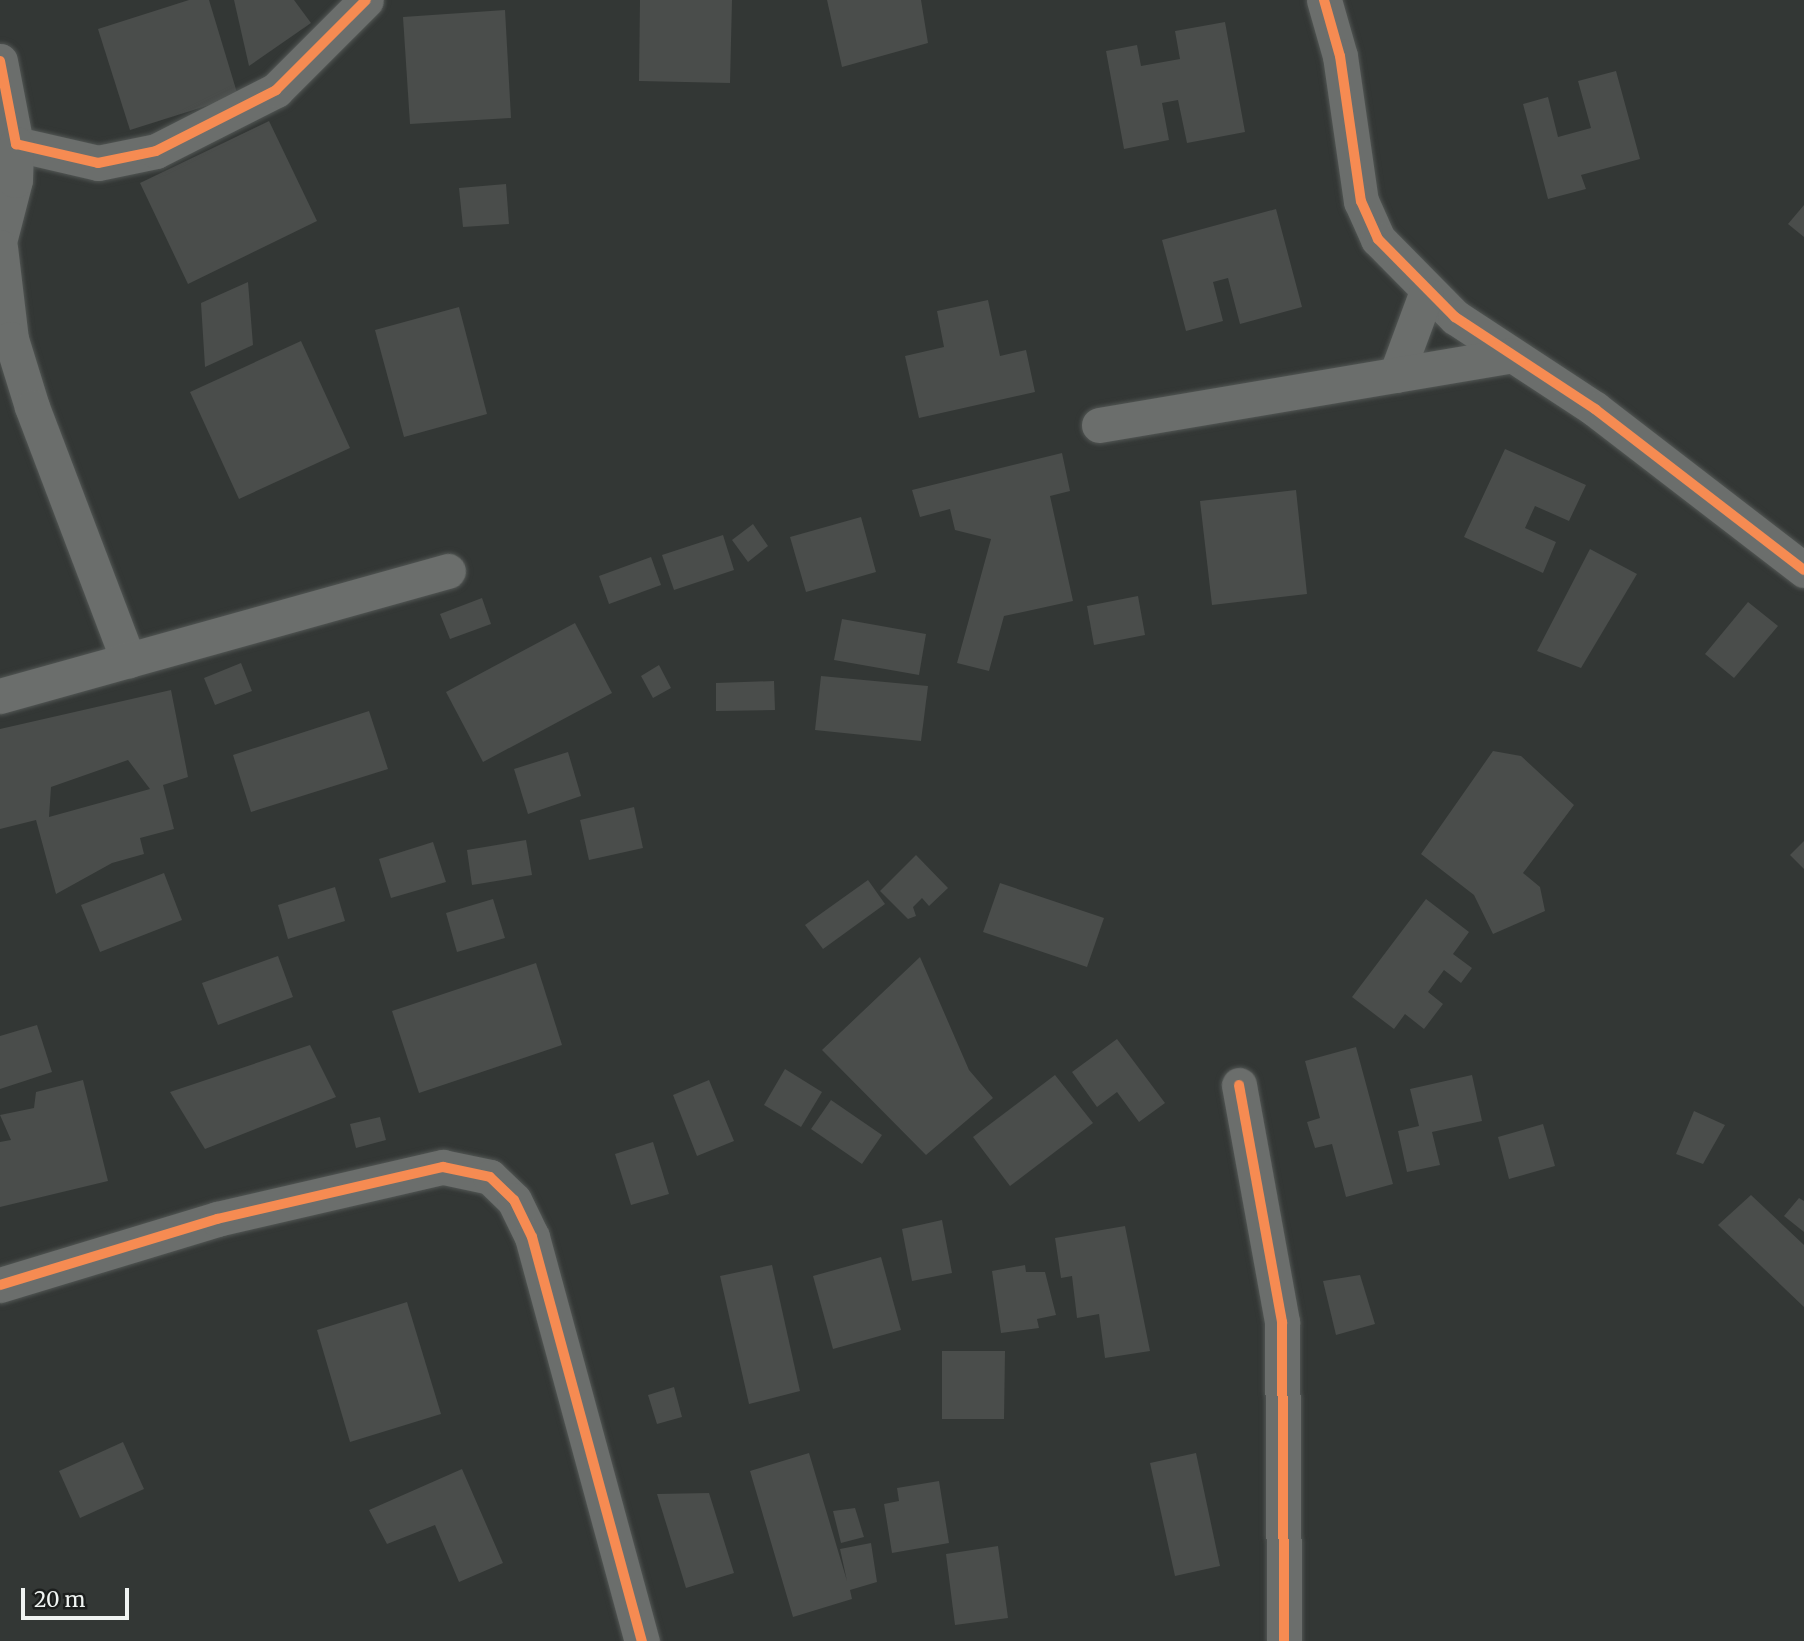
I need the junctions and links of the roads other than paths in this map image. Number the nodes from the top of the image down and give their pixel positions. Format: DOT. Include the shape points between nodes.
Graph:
graph roads {
  1 [pos="366,0"];
  2 [pos="1324,0"];
  3 [pos="0,61"];
  4 [pos="16,144"];
  5 [pos="0,238"];
  6 [pos="0,247"];
  7 [pos="1426,294"];
  8 [pos="1509,356"];
  9 [pos="1396,375"];
  10 [pos="1100,425"];
  11 [pos="1804,570"];
  12 [pos="448,571"];
  13 [pos="128,660"];
  14 [pos="0,696"];
  15 [pos="1240,1086"];
  16 [pos="0,1285"];
  17 [pos="642,1641"];
  18 [pos="1284,1641"];
  1 -- 4 [label="street" via="276,90 156,152 98,163"];
  2 -- 7 [label="street" via="1340,56 1361,201 1378,239"];
  3 -- 4 [label="street"];
  4 -- 5 [label="street" via="15,180"];
  6 -- 13 [label="street" via="11,338 32,407"];
  7 -- 8 [label="street"];
  7 -- 9 [label="street"];
  8 -- 9 [label="street"];
  8 -- 11 [label="street" via="1595,409"];
  9 -- 10 [label="street"];
  12 -- 13 [label="street"];
  13 -- 14 [label="street"];
  15 -- 18 [label="street" via="1282,1322"];
  16 -- 17 [label="street" via="216,1219 443,1167 490,1177 514,1200 532,1237"];
}
